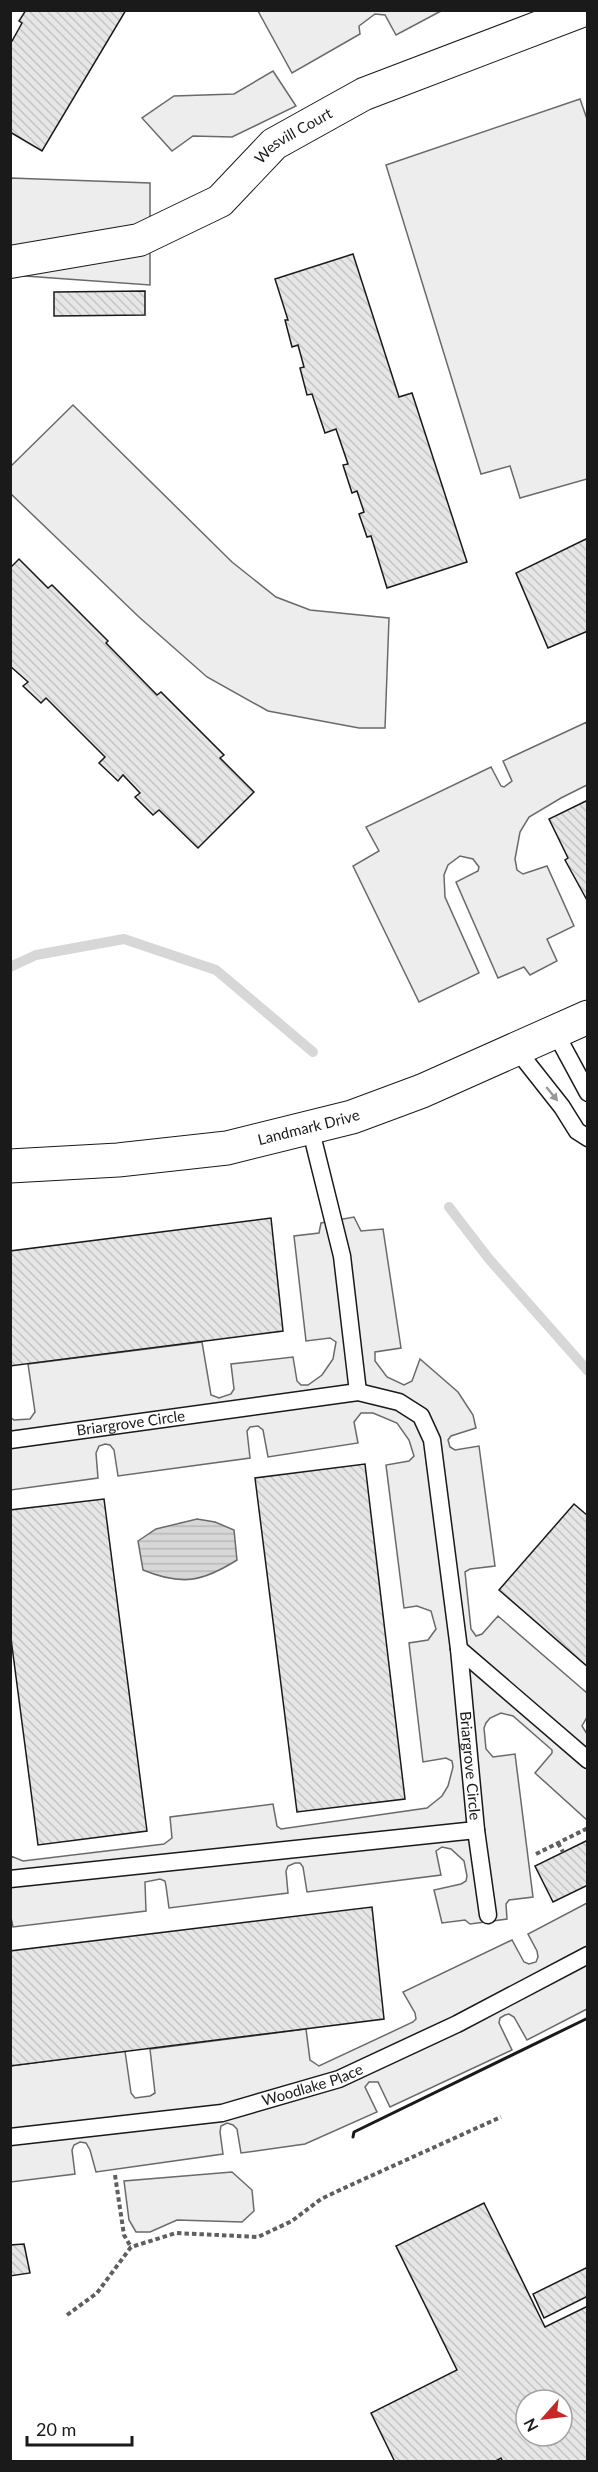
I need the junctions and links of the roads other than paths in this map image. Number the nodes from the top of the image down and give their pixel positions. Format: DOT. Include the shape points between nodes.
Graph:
graph roads {
  1 [pos="584,10"];
  2 [pos="10,262"];
  3 [pos="588,1017"];
  4 [pos="555,1032"];
  5 [pos="517,1050"];
  6 [pos="588,1093"];
  7 [pos="310,1127"];
  8 [pos="588,1138"];
  9 [pos="10,1166"];
  10 [pos="358,1392"];
  11 [pos="10,1440"];
  12 [pos="459,1649"];
  13 [pos="588,1760"];
  14 [pos="476,1830"];
  15 [pos="10,1879"];
  16 [pos="488,1915"];
  17 [pos="588,1955"];
  18 [pos="10,2137"];
  1 -- 2 [label="street, Wesvill Court" via="364,94 274,144 220,201 139,240"];
  3 -- 4 [label="street, Landmark Drive"];
  4 -- 5 [label="street, Landmark Drive"];
  4 -- 6 [label="lane"];
  5 -- 7 [label="street, Landmark Drive" via="422,1091 352,1117"];
  5 -- 8 [label="lane, one-way" via="577,1131"];
  7 -- 9 [label="street, Landmark Drive" via="227,1148"];
  7 -- 10 [label="lane" via="342,1256"];
  10 -- 11 [label="lane, Briargrove Circle"];
  10 -- 12 [label="lane, Briargrove Circle" via="399,1402 421,1416 432,1440"];
  12 -- 13 [label="lane"];
  12 -- 14 [label="lane, Briargrove Circle"];
  14 -- 15 [label="lane, Briargrove Circle"];
  14 -- 16 [label="lane"];
  17 -- 18 [label="lane, Woodlake Place" via="457,2024 339,2079 222,2113"];
}
